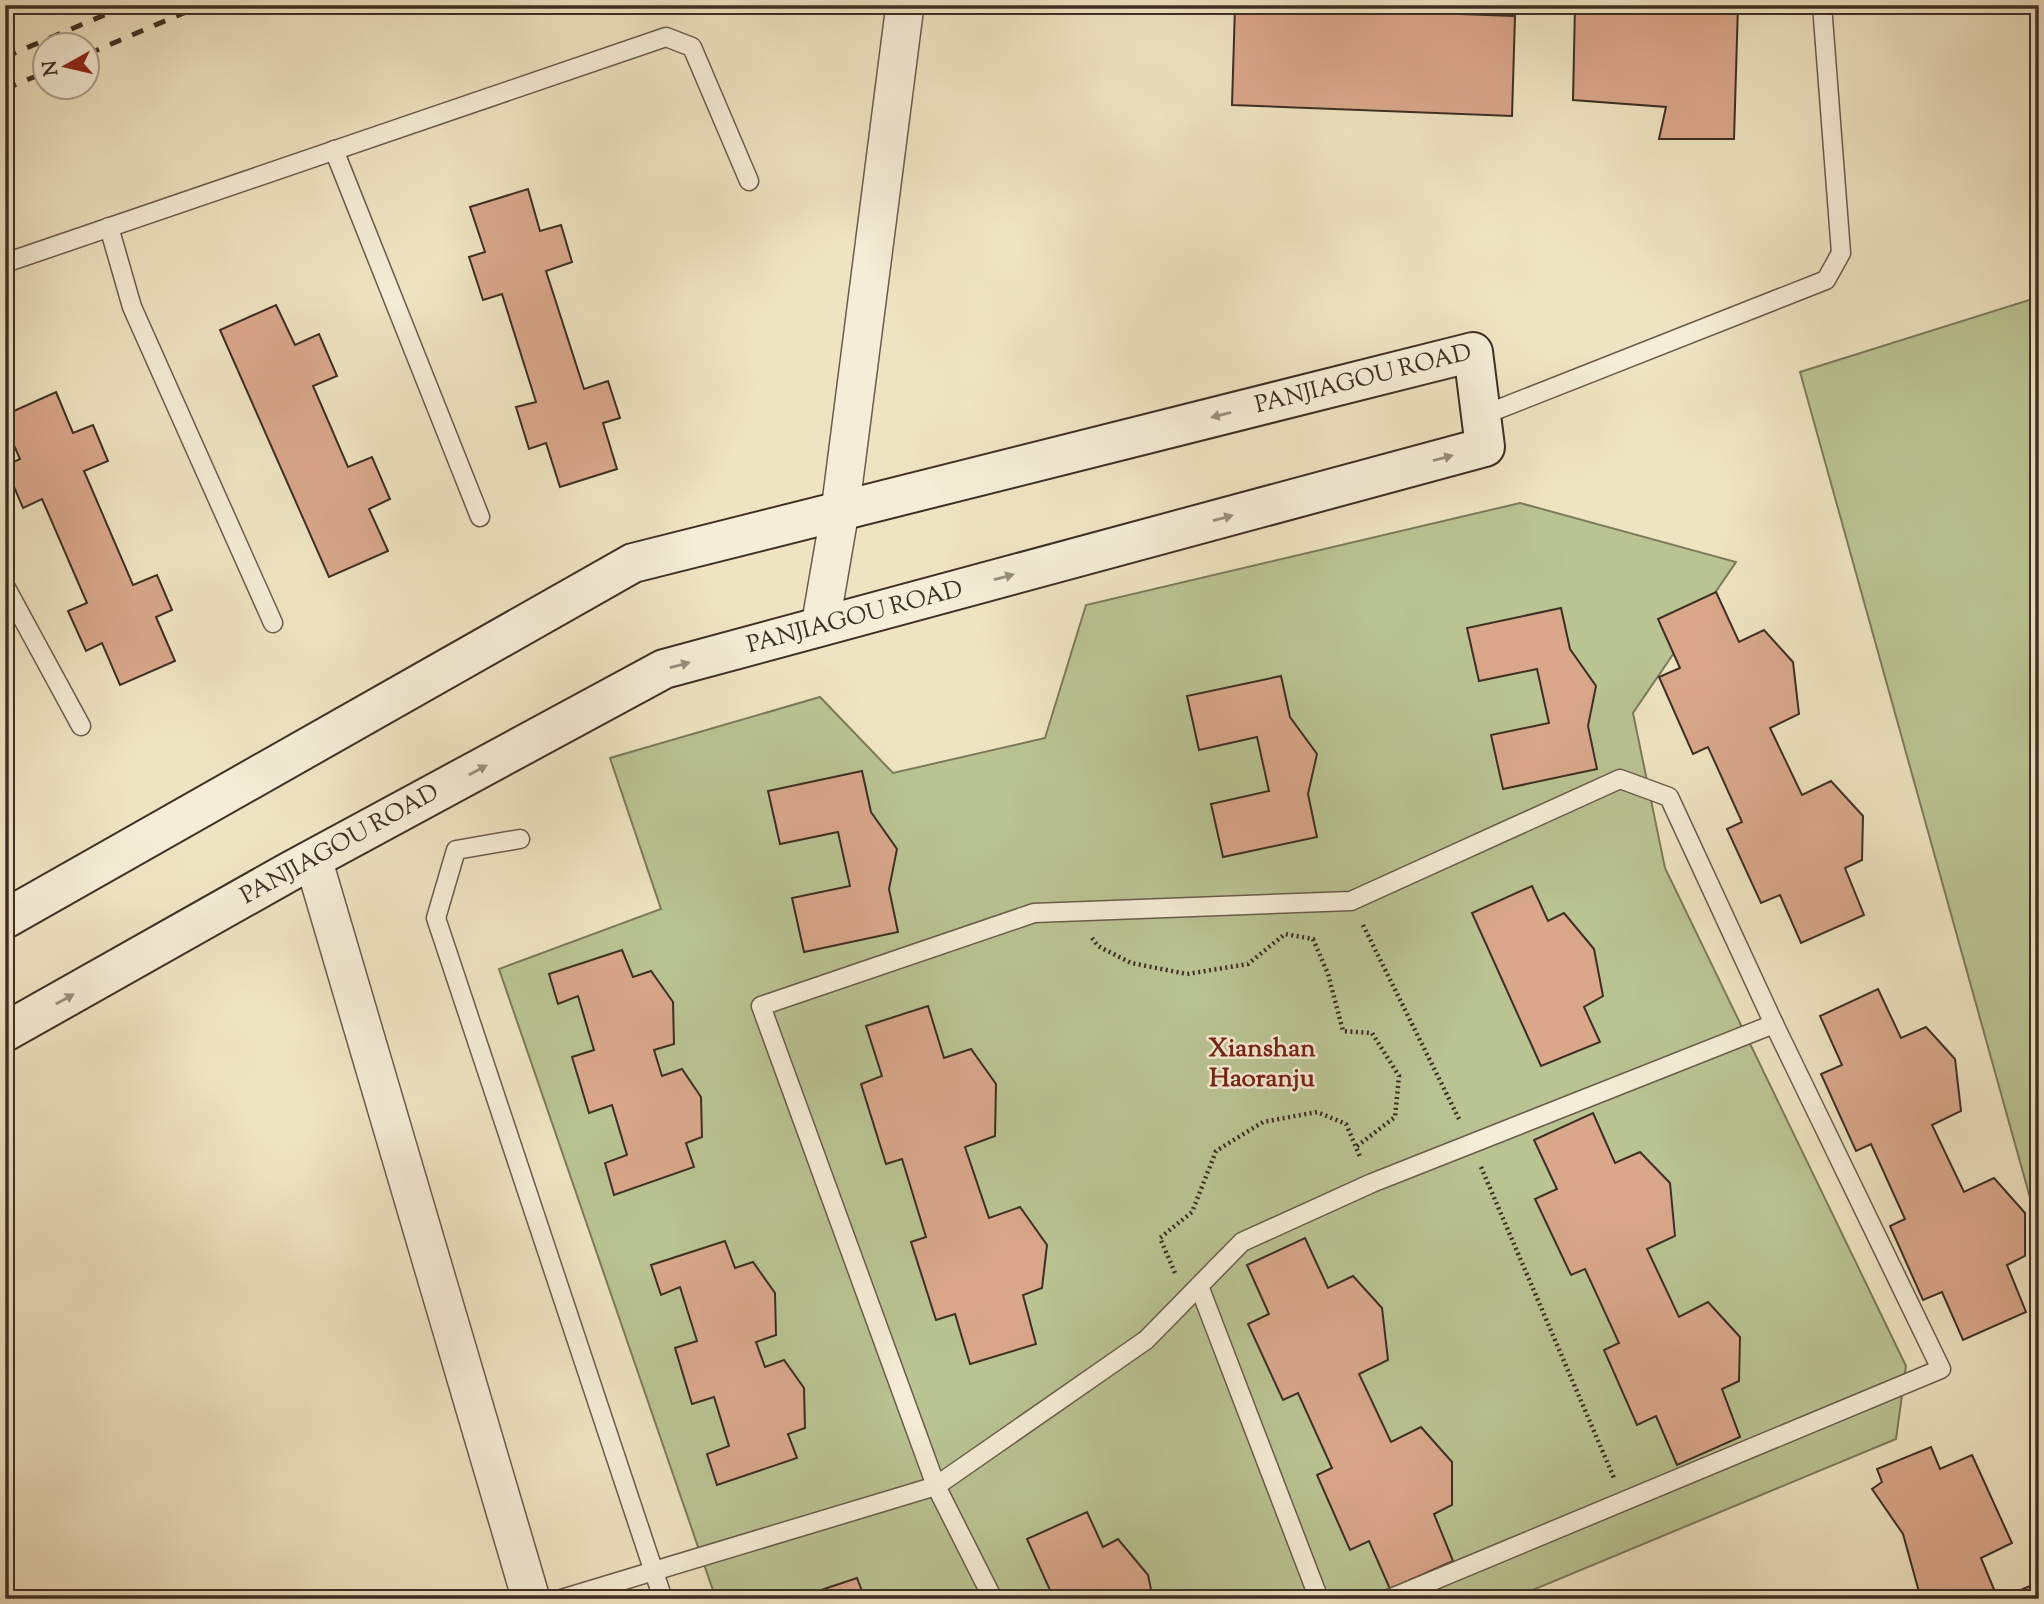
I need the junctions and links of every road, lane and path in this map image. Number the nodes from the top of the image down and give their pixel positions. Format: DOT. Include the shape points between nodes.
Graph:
graph roads {
  1 [pos="905,5"];
  2 [pos="1822,5"];
  3 [pos="334,150"];
  4 [pos="749,181"];
  5 [pos="109,227"];
  6 [pos="5,263"];
  7 [pos="1481,416"];
  8 [pos="840,511"];
  9 [pos="480,517"];
  10 [pos="5,586"];
  11 [pos="273,623"];
  12 [pos="820,627"];
  13 [pos="81,726"];
  14 [pos="520,839"];
  15 [pos="313,859"];
  16 [pos="1351,901"];
  17 [pos="1074,912"];
  18 [pos="5,919"];
  19 [pos="1774,1024"];
  20 [pos="5,1032"];
  21 [pos="1471,1144"];
  22 [pos="1356,1147"];
  23 [pos="1372,1183"];
  24 [pos="1199,1286"];
  25 [pos="1186,1300"];
  26 [pos="936,1486"];
  27 [pos="1624,1501"];
  28 [pos="654,1571"];
  29 [pos="530,1599"];
  30 [pos="561,1599"];
  31 [pos="663,1599"];
  32 [pos="993,1599"];
  33 [pos="1319,1599"];
  34 [pos="1389,1599"];
  1 -- 8 [label="street"];
  2 -- 7 [label="lane" via="1841,253 1826,281"];
  3 -- 4 [label="lane" via="666,37 692,47"];
  3 -- 5 [label="lane"];
  3 -- 9 [label="lane"];
  5 -- 6 [label="lane"];
  5 -- 11 [label="lane" via="132,307"];
  7 -- 8 [label="street, PANJIAGOU ROAD, one-way" via="1473,352"];
  12 -- 7 [label="street, PANJIAGOU ROAD, one-way" via="1485,447"];
  8 -- 12 [label="street"];
  8 -- 18 [label="street, PANJIAGOU ROAD" via="633,563"];
  10 -- 13 [label="lane"];
  15 -- 12 [label="street, PANJIAGOU ROAD, one-way" via="664,669"];
  14 -- 28 [label="lane" via="456,850 436,918"];
  20 -- 15 [label="street, PANJIAGOU ROAD, one-way"];
  15 -- 29 [label="street"];
  16 -- 17 [label="lane"];
  16 -- 19 [label="lane" via="1620,779 1669,797"];
  16 -- 21 [label="path"];
  17 -- 22 [label="path" via="1098,946 1131,963 1187,974 1248,964 1285,934 1312,939 1328,974 1343,1031 1372,1033 1399,1076 1395,1117"];
  17 -- 26 [label="lane" via="1034,914 761,1006"];
  19 -- 21 [label="lane"];
  19 -- 27 [label="lane" via="1941,1369"];
  21 -- 23 [label="lane"];
  21 -- 27 [label="path"];
  22 -- 23 [label="path"];
  22 -- 25 [label="path" via="1346,1124 1317,1112 1263,1122 1216,1152 1192,1212 1160,1238"];
  23 -- 24 [label="lane" via="1242,1242"];
  24 -- 25 [label="lane"];
  24 -- 33 [label="lane"];
  25 -- 26 [label="lane" via="1146,1340"];
  26 -- 28 [label="lane"];
  26 -- 32 [label="lane"];
  27 -- 34 [label="lane"];
  28 -- 30 [label="lane"];
  28 -- 31 [label="lane"];
}
